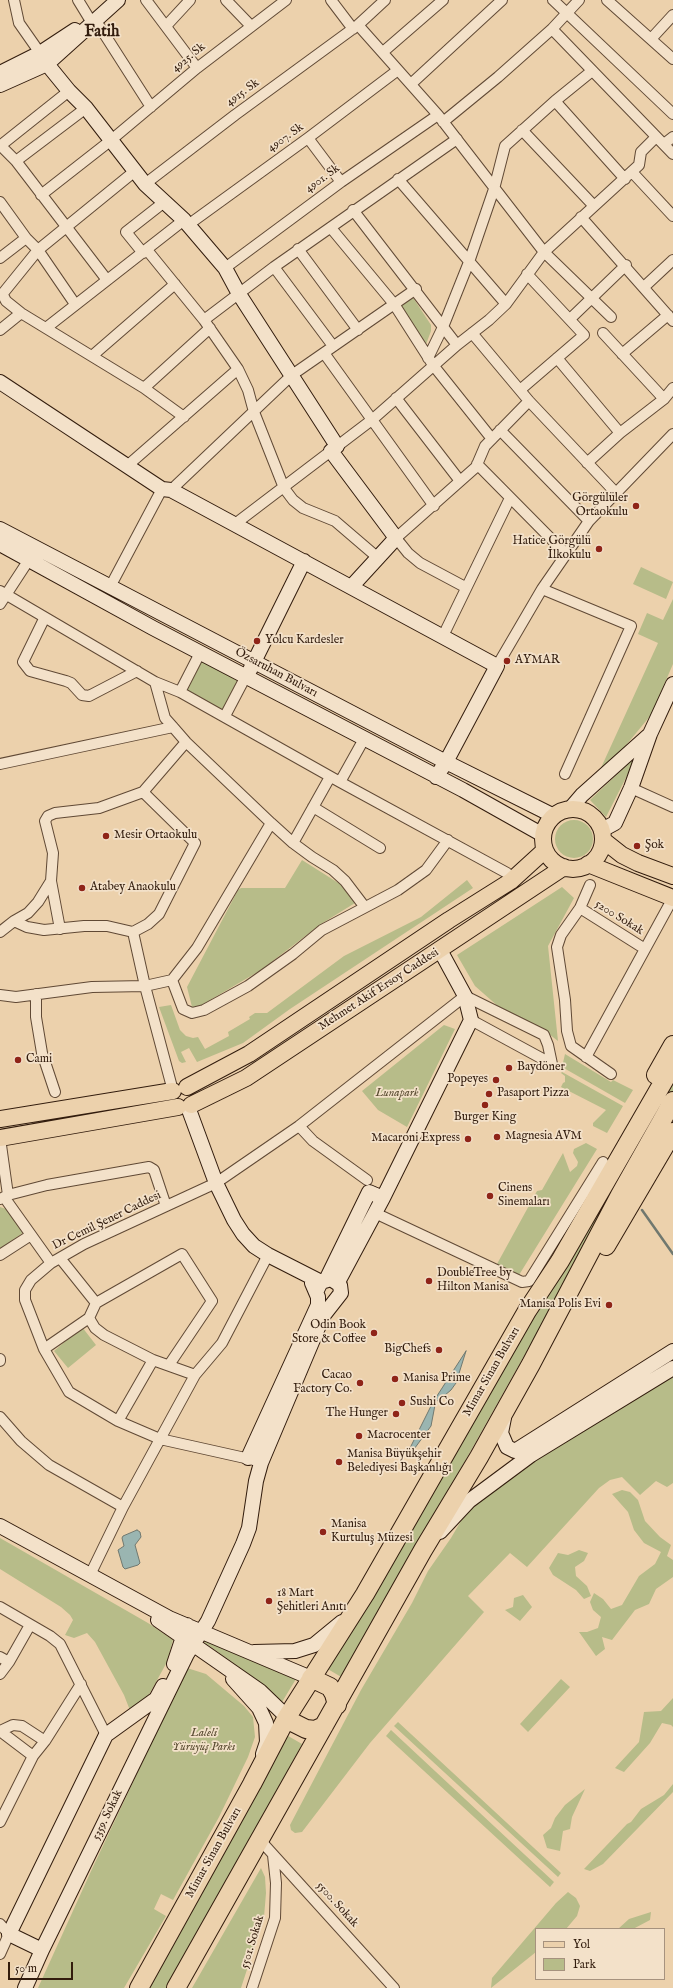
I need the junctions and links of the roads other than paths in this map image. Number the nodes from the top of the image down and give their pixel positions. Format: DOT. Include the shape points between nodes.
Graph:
graph roads {
  1 [pos="14,0"];
  2 [pos="78,0"];
  3 [pos="107,0"];
  4 [pos="118,0"];
  5 [pos="146,0"];
  6 [pos="190,0"];
  7 [pos="226,0"];
  8 [pos="285,0"];
  9 [pos="331,0"];
  10 [pos="385,0"];
  11 [pos="443,0"];
  12 [pos="502,0"];
  13 [pos="553,0"];
  14 [pos="579,0"];
  15 [pos="607,0"];
  16 [pos="568,13"];
  17 [pos="673,15"];
  18 [pos="93,20"];
  19 [pos="166,26"];
  20 [pos="251,26"];
  21 [pos="355,27"];
  22 [pos="552,29"];
  23 [pos="651,40"];
  24 [pos="383,52"];
  25 [pos="44,58"];
  26 [pos="673,59"];
  27 [pos="197,68"];
  28 [pos="398,70"];
  29 [pos="0,72"];
  30 [pos="592,72"];
  31 [pos="411,84"];
  32 [pos="0,85"];
  33 [pos="69,91"];
  34 [pos="555,101"];
  35 [pos="151,107"];
  36 [pos="86,108"];
  37 [pos="673,114"];
  38 [pos="441,119"];
  39 [pos="522,130"];
  40 [pos="656,137"];
  41 [pos="673,137"];
  42 [pos="308,138"];
  43 [pos="457,139"];
  44 [pos="110,141"];
  45 [pos="664,144"];
  46 [pos="0,145"];
  47 [pos="673,154"];
  48 [pos="16,162"];
  49 [pos="135,171"];
  50 [pos="628,175"];
  51 [pos="398,179"];
  52 [pos="341,182"];
  53 [pos="145,184"];
  54 [pos="494,189"];
  55 [pos="41,195"];
  56 [pos="0,202"];
  57 [pos="163,203"];
  58 [pos="594,206"];
  59 [pos="354,210"];
  60 [pos="673,216"];
  61 [pos="582,217"];
  62 [pos="186,223"];
  63 [pos="66,227"];
  64 [pos="331,228"];
  65 [pos="26,238"];
  66 [pos="298,249"];
  67 [pos="38,250"];
  68 [pos="145,251"];
  69 [pos="544,252"];
  70 [pos="0,258"];
  71 [pos="673,260"];
  72 [pos="469,262"];
  73 [pos="626,265"];
  74 [pos="274,267"];
  75 [pos="225,268"];
  76 [pos="527,274"];
  77 [pos="107,280"];
  78 [pos="175,284"];
  79 [pos="644,286"];
  80 [pos="416,290"];
  81 [pos="239,294"];
  82 [pos="592,297"];
  83 [pos="75,304"];
  84 [pos="394,304"];
  85 [pos="506,304"];
  86 [pos="21,313"];
  87 [pos="612,317"];
  88 [pos="670,318"];
  89 [pos="570,319"];
  90 [pos="207,324"];
  91 [pos="443,327"];
  92 [pos="46,328"];
  93 [pos="0,330"];
  94 [pos="358,330"];
  95 [pos="472,333"];
  96 [pos="603,333"];
  97 [pos="457,345"];
  98 [pos="333,346"];
  99 [pos="324,353"];
  100 [pos="622,354"];
  101 [pos="92,356"];
  102 [pos="557,358"];
  103 [pos="430,362"];
  104 [pos="238,369"];
  105 [pos="292,375"];
  106 [pos="0,382"];
  107 [pos="144,388"];
  108 [pos="673,388"];
  109 [pos="520,390"];
  110 [pos="396,398"];
  111 [pos="664,399"];
  112 [pos="529,401"];
  113 [pos="254,412"];
  114 [pos="184,417"];
  115 [pos="373,419"];
  116 [pos="500,430"];
  117 [pos="620,432"];
  118 [pos="673,434"];
  119 [pos="492,439"];
  120 [pos="334,449"];
  121 [pos="587,463"];
  122 [pos="477,464"];
  123 [pos="127,466"];
  124 [pos="460,481"];
  125 [pos="284,488"];
  126 [pos="166,489"];
  127 [pos="616,493"];
  128 [pos="510,498"];
  129 [pos="434,506"];
  130 [pos="589,521"];
  131 [pos="235,524"];
  132 [pos="0,529"];
  133 [pos="396,538"];
  134 [pos="0,544"];
  135 [pos="565,553"];
  136 [pos="33,554"];
  137 [pos="377,558"];
  138 [pos="304,561"];
  139 [pos="352,586"];
  140 [pos="110,587"];
  141 [pos="465,587"];
  142 [pos="542,589"];
  143 [pos="3,593"];
  144 [pos="0,604"];
  145 [pos="44,619"];
  146 [pos="443,636"];
  147 [pos="200,653"];
  148 [pos="254,661"];
  149 [pos="497,666"];
  150 [pos="136,671"];
  151 [pos="246,676"];
  152 [pos="155,682"];
  153 [pos="673,684"];
  154 [pos="180,692"];
  155 [pos="225,716"];
  156 [pos="173,727"];
  157 [pos="650,734"];
  158 [pos="364,738"];
  159 [pos="186,742"];
  160 [pos="446,762"];
  161 [pos="0,764"];
  162 [pos="565,774"];
  163 [pos="330,777"];
  164 [pos="436,777"];
  165 [pos="340,782"];
  166 [pos="631,788"];
  167 [pos="143,792"];
  168 [pos="313,807"];
  169 [pos="673,807"];
  170 [pos="570,809"];
  171 [pos="554,816"];
  172 [pos="271,823"];
  173 [pos="602,835"];
  174 [pos="448,840"];
  175 [pos="293,843"];
  176 [pos="544,843"];
  177 [pos="380,848"];
  178 [pos="588,864"];
  179 [pos="564,867"];
  180 [pos="507,873"];
  181 [pos="673,876"];
  182 [pos="51,881"];
  183 [pos="590,885"];
  184 [pos="673,898"];
  185 [pos="364,906"];
  186 [pos="580,908"];
  187 [pos="14,921"];
  188 [pos="60,929"];
  189 [pos="0,932"];
  190 [pos="133,932"];
  191 [pos="646,949"];
  192 [pos="440,950"];
  193 [pos="172,980"];
  194 [pos="145,986"];
  195 [pos="36,994"];
  196 [pos="0,995"];
  197 [pos="465,996"];
  198 [pos="471,1020"];
  199 [pos="673,1045"];
  200 [pos="586,1057"];
  201 [pos="673,1065"];
  202 [pos="611,1074"];
  203 [pos="181,1088"];
  204 [pos="55,1092"];
  205 [pos="673,1102"];
  206 [pos="185,1107"];
  207 [pos="0,1119"];
  208 [pos="299,1126"];
  209 [pos="673,1132"];
  210 [pos="0,1138"];
  211 [pos="603,1162"];
  212 [pos="366,1180"];
  213 [pos="216,1183"];
  214 [pos="4,1197"];
  215 [pos="383,1198"];
  216 [pos="166,1206"];
  217 [pos="375,1213"];
  218 [pos="31,1235"];
  219 [pos="0,1255"];
  220 [pos="268,1255"];
  221 [pos="60,1258"];
  222 [pos="50,1263"];
  223 [pos="322,1284"];
  224 [pos="334,1302"];
  225 [pos="96,1303"];
  226 [pos="528,1311"];
  227 [pos="89,1318"];
  228 [pos="44,1349"];
  229 [pos="673,1351"];
  230 [pos="153,1360"];
  231 [pos="531,1364"];
  232 [pos="169,1365"];
  233 [pos="673,1368"];
  234 [pos="195,1375"];
  235 [pos="506,1408"];
  236 [pos="0,1417"];
  237 [pos="118,1421"];
  238 [pos="160,1439"];
  239 [pos="248,1458"];
  240 [pos="262,1462"];
  241 [pos="123,1508"];
  242 [pos="0,1526"];
  243 [pos="0,1533"];
  244 [pos="423,1550"];
  245 [pos="90,1575"];
  246 [pos="0,1607"];
  247 [pos="355,1610"];
  248 [pos="30,1625"];
  249 [pos="202,1631"];
  250 [pos="188,1635"];
  251 [pos="248,1652"];
  252 [pos="5,1660"];
  253 [pos="215,1660"];
  254 [pos="0,1674"];
  255 [pos="311,1678"];
  256 [pos="81,1684"];
  257 [pos="337,1705"];
  258 [pos="287,1717"];
  259 [pos="324,1726"];
  260 [pos="0,1731"];
  261 [pos="106,1735"];
  262 [pos="45,1741"];
  263 [pos="33,1756"];
  264 [pos="252,1784"];
  265 [pos="0,1822"];
  266 [pos="260,1840"];
  267 [pos="273,1855"];
  268 [pos="4,1929"];
  269 [pos="42,1950"];
  270 [pos="0,1954"];
  271 [pos="25,1988"];
  272 [pos="139,1988"];
  273 [pos="176,1988"];
  274 [pos="252,1988"];
  275 [pos="394,1988"];
  1 -- 25 [label="street" via="19,23"];
  2 -- 18 [label="street"];
  3 -- 18 [label="street"];
  4 -- 18 [label="street"];
  5 -- 19 [label="street"];
  6 -- 19 [label="street"];
  7 -- 20 [label="street"];
  8 -- 20 [label="street, 4925. Sk"];
  9 -- 21 [label="street"];
  10 -- 21 [label="street, 4915. Sk"];
  11 -- 24 [label="street"];
  12 -- 31 [label="street"];
  13 -- 16 [label="street"];
  14 -- 16 [label="street, 4901. Sk"];
  15 -- 23 [label="street"];
  16 -- 22 [label="street, 4901. Sk"];
  16 -- 37 [label="street"];
  17 -- 23 [label="street"];
  18 -- 25 [label="street"];
  18 -- 35 [label="street"];
  19 -- 27 [label="street"];
  20 -- 27 [label="street, 4925. Sk"];
  21 -- 24 [label="street"];
  21 -- 53 [label="street, 4915. Sk"];
  22 -- 30 [label="street"];
  22 -- 38 [label="street, 4901. Sk" via="498,77"];
  23 -- 26 [label="street"];
  24 -- 28 [label="street"];
  25 -- 29 [label="street"];
  25 -- 32 [label="street"];
  25 -- 33 [label="street"];
  27 -- 35 [label="street, 4925. Sk"];
  28 -- 31 [label="street"];
  28 -- 42 [label="street, 4907. Sk"];
  30 -- 34 [label="street"];
  30 -- 40 [label="street"];
  31 -- 38 [label="street"];
  33 -- 36 [label="street"];
  33 -- 46 [label="street"];
  34 -- 39 [label="street"];
  34 -- 50 [label="street"];
  35 -- 44 [label="street, 4925. Sk"];
  36 -- 44 [label="street"];
  36 -- 48 [label="street"];
  38 -- 43 [label="street"];
  38 -- 52 [label="street, 4901. Sk"];
  39 -- 54 [label="street" via="505,146"];
  39 -- 58 [label="street"];
  40 -- 45 [label="street"];
  40 -- 50 [label="street" via="640,152 639,165"];
  41 -- 45 [label="street"];
  42 -- 52 [label="street"];
  42 -- 62 [label="street, 4907. Sk"];
  43 -- 51 [label="street"];
  43 -- 54 [label="street"];
  44 -- 49 [label="street"];
  44 -- 55 [label="street, 4925. Sk"];
  45 -- 47 [label="street"];
  46 -- 48 [label="street"];
  48 -- 55 [label="street"];
  49 -- 53 [label="street"];
  49 -- 63 [label="street"];
  50 -- 58 [label="street"];
  50 -- 60 [label="street"];
  51 -- 59 [label="street"];
  51 -- 72 [label="street"];
  52 -- 75 [label="street, 4901. Sk"];
  53 -- 57 [label="street"];
  54 -- 69 [label="street"];
  54 -- 72 [label="street"];
  55 -- 63 [label="street"];
  56 -- 65 [label="street"];
  57 -- 62 [label="street"];
  57 -- 68 [label="street" via="126,232"];
  58 -- 61 [label="street"];
  59 -- 64 [label="street"];
  59 -- 80 [label="street"];
  61 -- 69 [label="street"];
  61 -- 73 [label="street"];
  62 -- 68 [label="street, 4907. Sk"];
  62 -- 75 [label="street"];
  63 -- 67 [label="street"];
  63 -- 77 [label="street"];
  64 -- 66 [label="street"];
  64 -- 84 [label="street"];
  65 -- 67 [label="street"];
  65 -- 70 [label="street"];
  66 -- 74 [label="street"];
  66 -- 94 [label="street"];
  67 -- 83 [label="street"];
  67 -- 86 [label="street" via="4,292 6,301"];
  68 -- 77 [label="street, 4907. Sk"];
  68 -- 78 [label="street"];
  69 -- 76 [label="street"];
  69 -- 82 [label="street"];
  71 -- 79 [label="street"];
  72 -- 85 [label="street"];
  72 -- 91 [label="street"];
  73 -- 79 [label="street"];
  73 -- 82 [label="street"];
  74 -- 81 [label="street"];
  74 -- 98 [label="street"];
  75 -- 81 [label="street"];
  76 -- 85 [label="street"];
  76 -- 89 [label="street"];
  77 -- 83 [label="street, 4907. Sk"];
  78 -- 90 [label="street"];
  78 -- 101 [label="street"];
  79 -- 88 [label="street"];
  80 -- 84 [label="street"];
  80 -- 91 [label="street"];
  81 -- 90 [label="street"];
  81 -- 105 [label="street"];
  82 -- 87 [label="street"];
  82 -- 89 [label="street"];
  83 -- 92 [label="street, 4907. Sk"];
  84 -- 94 [label="street"];
  84 -- 103 [label="street"];
  85 -- 95 [label="street"];
  86 -- 92 [label="street"];
  86 -- 93 [label="street"];
  88 -- 100 [label="street"];
  89 -- 102 [label="street" via="584,335"];
  90 -- 104 [label="street"];
  90 -- 107 [label="street"];
  91 -- 97 [label="street"];
  91 -- 103 [label="street"];
  92 -- 101 [label="street"];
  94 -- 98 [label="street"];
  95 -- 97 [label="street"];
  95 -- 109 [label="street"];
  96 -- 100 [label="street"];
  97 -- 103 [label="street"];
  98 -- 99 [label="street"];
  99 -- 105 [label="street"];
  99 -- 115 [label="street"];
  100 -- 111 [label="street"];
  101 -- 107 [label="street"];
  102 -- 109 [label="street"];
  102 -- 117 [label="street"];
  103 -- 110 [label="street"];
  103 -- 119 [label="street"];
  104 -- 113 [label="street" via="248,390"];
  104 -- 114 [label="street"];
  105 -- 113 [label="street"];
  105 -- 120 [label="street"];
  106 -- 123 [label="street"];
  107 -- 114 [label="street"];
  108 -- 111 [label="street"];
  109 -- 112 [label="street"];
  110 -- 115 [label="street"];
  110 -- 124 [label="street"];
  111 -- 117 [label="street"];
  112 -- 116 [label="street"];
  112 -- 121 [label="street"];
  113 -- 125 [label="street"];
  113 -- 126 [label="street"];
  114 -- 123 [label="street"];
  115 -- 120 [label="street"];
  115 -- 129 [label="street"];
  116 -- 119 [label="street"];
  116 -- 130 [label="street"];
  117 -- 121 [label="street"];
  118 -- 127 [label="street"];
  119 -- 122 [label="street" via="485,446"];
  120 -- 125 [label="street"];
  120 -- 133 [label="street"];
  121 -- 127 [label="street"];
  122 -- 124 [label="street"];
  122 -- 128 [label="street"];
  123 -- 126 [label="street"];
  124 -- 129 [label="street"];
  125 -- 131 [label="street"];
  125 -- 137 [label="street" via="303,508 335,521"];
  126 -- 131 [label="street"];
  126 -- 140 [label="street"];
  127 -- 130 [label="street"];
  128 -- 135 [label="street"];
  128 -- 141 [label="street"];
  129 -- 133 [label="street"];
  130 -- 135 [label="street"];
  131 -- 138 [label="street"];
  132 -- 136 [label="street, Özsaruhan Bulvarı"];
  133 -- 137 [label="street"];
  133 -- 141 [label="street" via="420,563"];
  134 -- 136 [label="street, Özsaruhan Bulvarı"];
  135 -- 142 [label="street"];
  136 -- 140 [label="street, Özsaruhan Bulvarı"];
  136 -- 143 [label="street"];
  136 -- 147 [label="street, Özsaruhan Bulvarı"];
  137 -- 139 [label="street"];
  138 -- 139 [label="street"];
  138 -- 148 [label="street"];
  139 -- 146 [label="street"];
  140 -- 148 [label="street, Özsaruhan Bulvarı"];
  141 -- 146 [label="street"];
  142 -- 149 [label="street"];
  142 -- 162 [label="street" via="631,626"];
  143 -- 144 [label="street"];
  143 -- 145 [label="street"];
  145 -- 150 [label="street"];
  145 -- 150 [label="street" via="23,662 30,671 71,683 82,695 89,696"];
  146 -- 149 [label="street"];
  147 -- 151 [label="street, Özsaruhan Bulvarı"];
  147 -- 154 [label="street"];
  148 -- 151 [label="street"];
  148 -- 160 [label="street, Özsaruhan Bulvarı"];
  149 -- 160 [label="street"];
  150 -- 152 [label="street"];
  151 -- 155 [label="street"];
  151 -- 158 [label="street, Özsaruhan Bulvarı"];
  152 -- 154 [label="street"];
  152 -- 156 [label="street" via="165,718"];
  153 -- 157 [label="street"];
  154 -- 155 [label="street"];
  155 -- 163 [label="street"];
  156 -- 159 [label="street"];
  156 -- 161 [label="street"];
  157 -- 166 [label="street"];
  157 -- 170 [label="street" via="582,795"];
  158 -- 164 [label="street, Özsaruhan Bulvarı"];
  158 -- 165 [label="street"];
  159 -- 167 [label="street"];
  159 -- 172 [label="street"];
  160 -- 164 [label="street"];
  160 -- 171 [label="street, Özsaruhan Bulvarı"];
  163 -- 165 [label="street"];
  163 -- 168 [label="street"];
  164 -- 176 [label="street, Özsaruhan Bulvarı"];
  165 -- 174 [label="street"];
  166 -- 169 [label="street"];
  166 -- 173 [label="street" via="615,822"];
  167 -- 182 [label="street" via="99,808 48,816 45,821 53,853"];
  167 -- 190 [label="street" via="195,843 159,914"];
  168 -- 175 [label="street"];
  168 -- 177 [label="street"];
  170 -- 171 [label="main road"];
  170 -- 173 [label="main road" via="587,812 594,818"];
  171 -- 176 [label="main road" via="548,821"];
  172 -- 175 [label="street"];
  172 -- 193 [label="street" via="197,948"];
  173 -- 178 [label="main road" via="599,853"];
  173 -- 181 [label="main road" via="622,855"];
  174 -- 180 [label="street"];
  174 -- 185 [label="street" via="426,870 398,890"];
  175 -- 185 [label="street" via="333,870"];
  176 -- 179 [label="main road" via="553,861"];
  176 -- 203 [label="main road, Mehmet Akif Ersoy Caddesi" via="511,880 250,1054"];
  178 -- 179 [label="main road" via="577,868"];
  178 -- 184 [label="main road"];
  179 -- 192 [label="main road, Mehmet Akif Ersoy Caddesi"];
  182 -- 187 [label="street" via="28,913"];
  182 -- 188 [label="street"];
  183 -- 186 [label="street"];
  184 -- 191 [label="street"];
  185 -- 193 [label="street" via="322,930 248,986 204,1010 192,1013 183,1009"];
  186 -- 191 [label="street, 5200 Sokak"];
  186 -- 200 [label="street" via="561,935 557,947 569,1039 571,1046"];
  187 -- 188 [label="street" via="27,927 44,930"];
  187 -- 189 [label="street"];
  188 -- 190 [label="street" via="107,926"];
  190 -- 194 [label="street"];
  191 -- 200 [label="street"];
  192 -- 197 [label="street"];
  192 -- 206 [label="main road, Mehmet Akif Ersoy Caddesi" via="246,1078"];
  193 -- 194 [label="street"];
  194 -- 195 [label="street"];
  194 -- 203 [label="street" via="168,1070"];
  195 -- 196 [label="street" via="16,997"];
  195 -- 204 [label="street" via="36,1017 42,1053"];
  197 -- 198 [label="street"];
  197 -- 198 [label="street" via="544,1035 552,1064"];
  197 -- 208 [label="street, Dr Cemil Şener Caddesi"];
  198 -- 215 [label="street"];
  199 -- 211 [label="highway" via="636,1111"];
  200 -- 202 [label="street"];
  201 -- 226 [label="highway, Mimar Sinan Bulvarı" via="560,1261"];
  203 -- 206 [label="main road" via="194,1095"];
  203 -- 207 [label="main road, Mehmet Akif Ersoy Caddesi"];
  205 -- 231 [label="highway" via="620,1195"];
  206 -- 210 [label="main road, Mehmet Akif Ersoy Caddesi"];
  206 -- 213 [label="street"];
  208 -- 212 [label="street" via="313,1140"];
  208 -- 213 [label="street, Dr Cemil Şener Caddesi"];
  209 -- 231 [label="highway" via="578,1294"];
  210 -- 214 [label="street"];
  211 -- 217 [label="street" via="530,1280 522,1282"];
  211 -- 226 [label="highway"];
  213 -- 216 [label="street, Dr Cemil Şener Caddesi"];
  213 -- 220 [label="street" via="243,1234 254,1246"];
  214 -- 216 [label="street" via="47,1185 149,1167 154,1170"];
  214 -- 218 [label="street"];
  215 -- 217 [label="street"];
  215 -- 223 [label="street" via="369,1192"];
  216 -- 221 [label="street, Dr Cemil Şener Caddesi" via="103,1234"];
  217 -- 223 [label="street"];
  218 -- 219 [label="street"];
  218 -- 222 [label="street"];
  220 -- 223 [label="street"];
  220 -- 234 [label="street" via="222,1343"];
  221 -- 222 [label="street, Dr Cemil Şener Caddesi"];
  221 -- 225 [label="street"];
  222 -- 228 [label="street, Dr Cemil Şener Caddesi" via="31,1280 25,1300"];
  223 -- 224 [label="street" via="324,1302"];
  223 -- 224 [label="street" via="341,1293"];
  223 -- 239 [label="street" via="318,1306"];
  224 -- 240 [label="street" via="323,1316"];
  225 -- 227 [label="street"];
  225 -- 232 [label="street" via="182,1254 212,1301"];
  226 -- 247 [label="highway, Mimar Sinan Bulvarı"];
  227 -- 228 [label="street"];
  227 -- 230 [label="street" via="95,1328 104,1335"];
  228 -- 237 [label="street, Dr Cemil Şener Caddesi" via="69,1392"];
  229 -- 235 [label="street" via="515,1451 507,1447 501,1434"];
  230 -- 232 [label="street"];
  230 -- 237 [label="street"];
  231 -- 235 [label="highway"];
  232 -- 234 [label="street"];
  233 -- 244 [label="street" via="531,1455 473,1498"];
  234 -- 238 [label="street"];
  235 -- 244 [label="highway"];
  236 -- 241 [label="street" via="20,1441 50,1465"];
  237 -- 238 [label="street, Dr Cemil Şener Caddesi"];
  238 -- 239 [label="street, Dr Cemil Şener Caddesi"];
  238 -- 241 [label="street"];
  239 -- 240 [label="street, Dr Cemil Şener Caddesi"];
  240 -- 249 [label="street" via="256,1481 249,1528"];
  241 -- 245 [label="street"];
  242 -- 245 [label="street"];
  243 -- 250 [label="street"];
  244 -- 257 [label="highway"];
  245 -- 250 [label="street" via="169,1618"];
  246 -- 248 [label="street"];
  247 -- 251 [label="street" via="314,1645 295,1651"];
  247 -- 255 [label="highway, Mimar Sinan Bulvarı"];
  248 -- 252 [label="street"];
  248 -- 256 [label="street" via="60,1644"];
  249 -- 250 [label="street"];
  249 -- 251 [label="street"];
  250 -- 253 [label="street"];
  250 -- 261 [label="street" via="156,1699"];
  250 -- 269 [label="street, 5359. Sokak" via="187,1654"];
  251 -- 255 [label="street"];
  252 -- 254 [label="street"];
  253 -- 258 [label="street" via="260,1691"];
  253 -- 264 [label="street" via="259,1708 266,1723 267,1742"];
  255 -- 257 [label="highway" via="330,1687"];
  255 -- 258 [label="highway"];
  256 -- 261 [label="street"];
  256 -- 262 [label="street"];
  257 -- 259 [label="highway"];
  258 -- 259 [label="highway" via="306,1729 315,1730"];
  258 -- 264 [label="highway, Mimar Sinan Bulvarı"];
  259 -- 266 [label="highway"];
  260 -- 262 [label="street" via="13,1725 22,1726"];
  260 -- 263 [label="street"];
  261 -- 268 [label="street"];
  262 -- 263 [label="street"];
  263 -- 265 [label="street"];
  264 -- 272 [label="highway, Mimar Sinan Bulvarı"];
  266 -- 267 [label="street, 5500. Sokak"];
  266 -- 273 [label="highway"];
  267 -- 274 [label="street, 5501. Sokak" via="276,1883 275,1918"];
  267 -- 275 [label="street, 5500. Sokak"];
  268 -- 269 [label="street"];
  268 -- 270 [label="street"];
  269 -- 271 [label="street, 5359. Sokak"];
}
